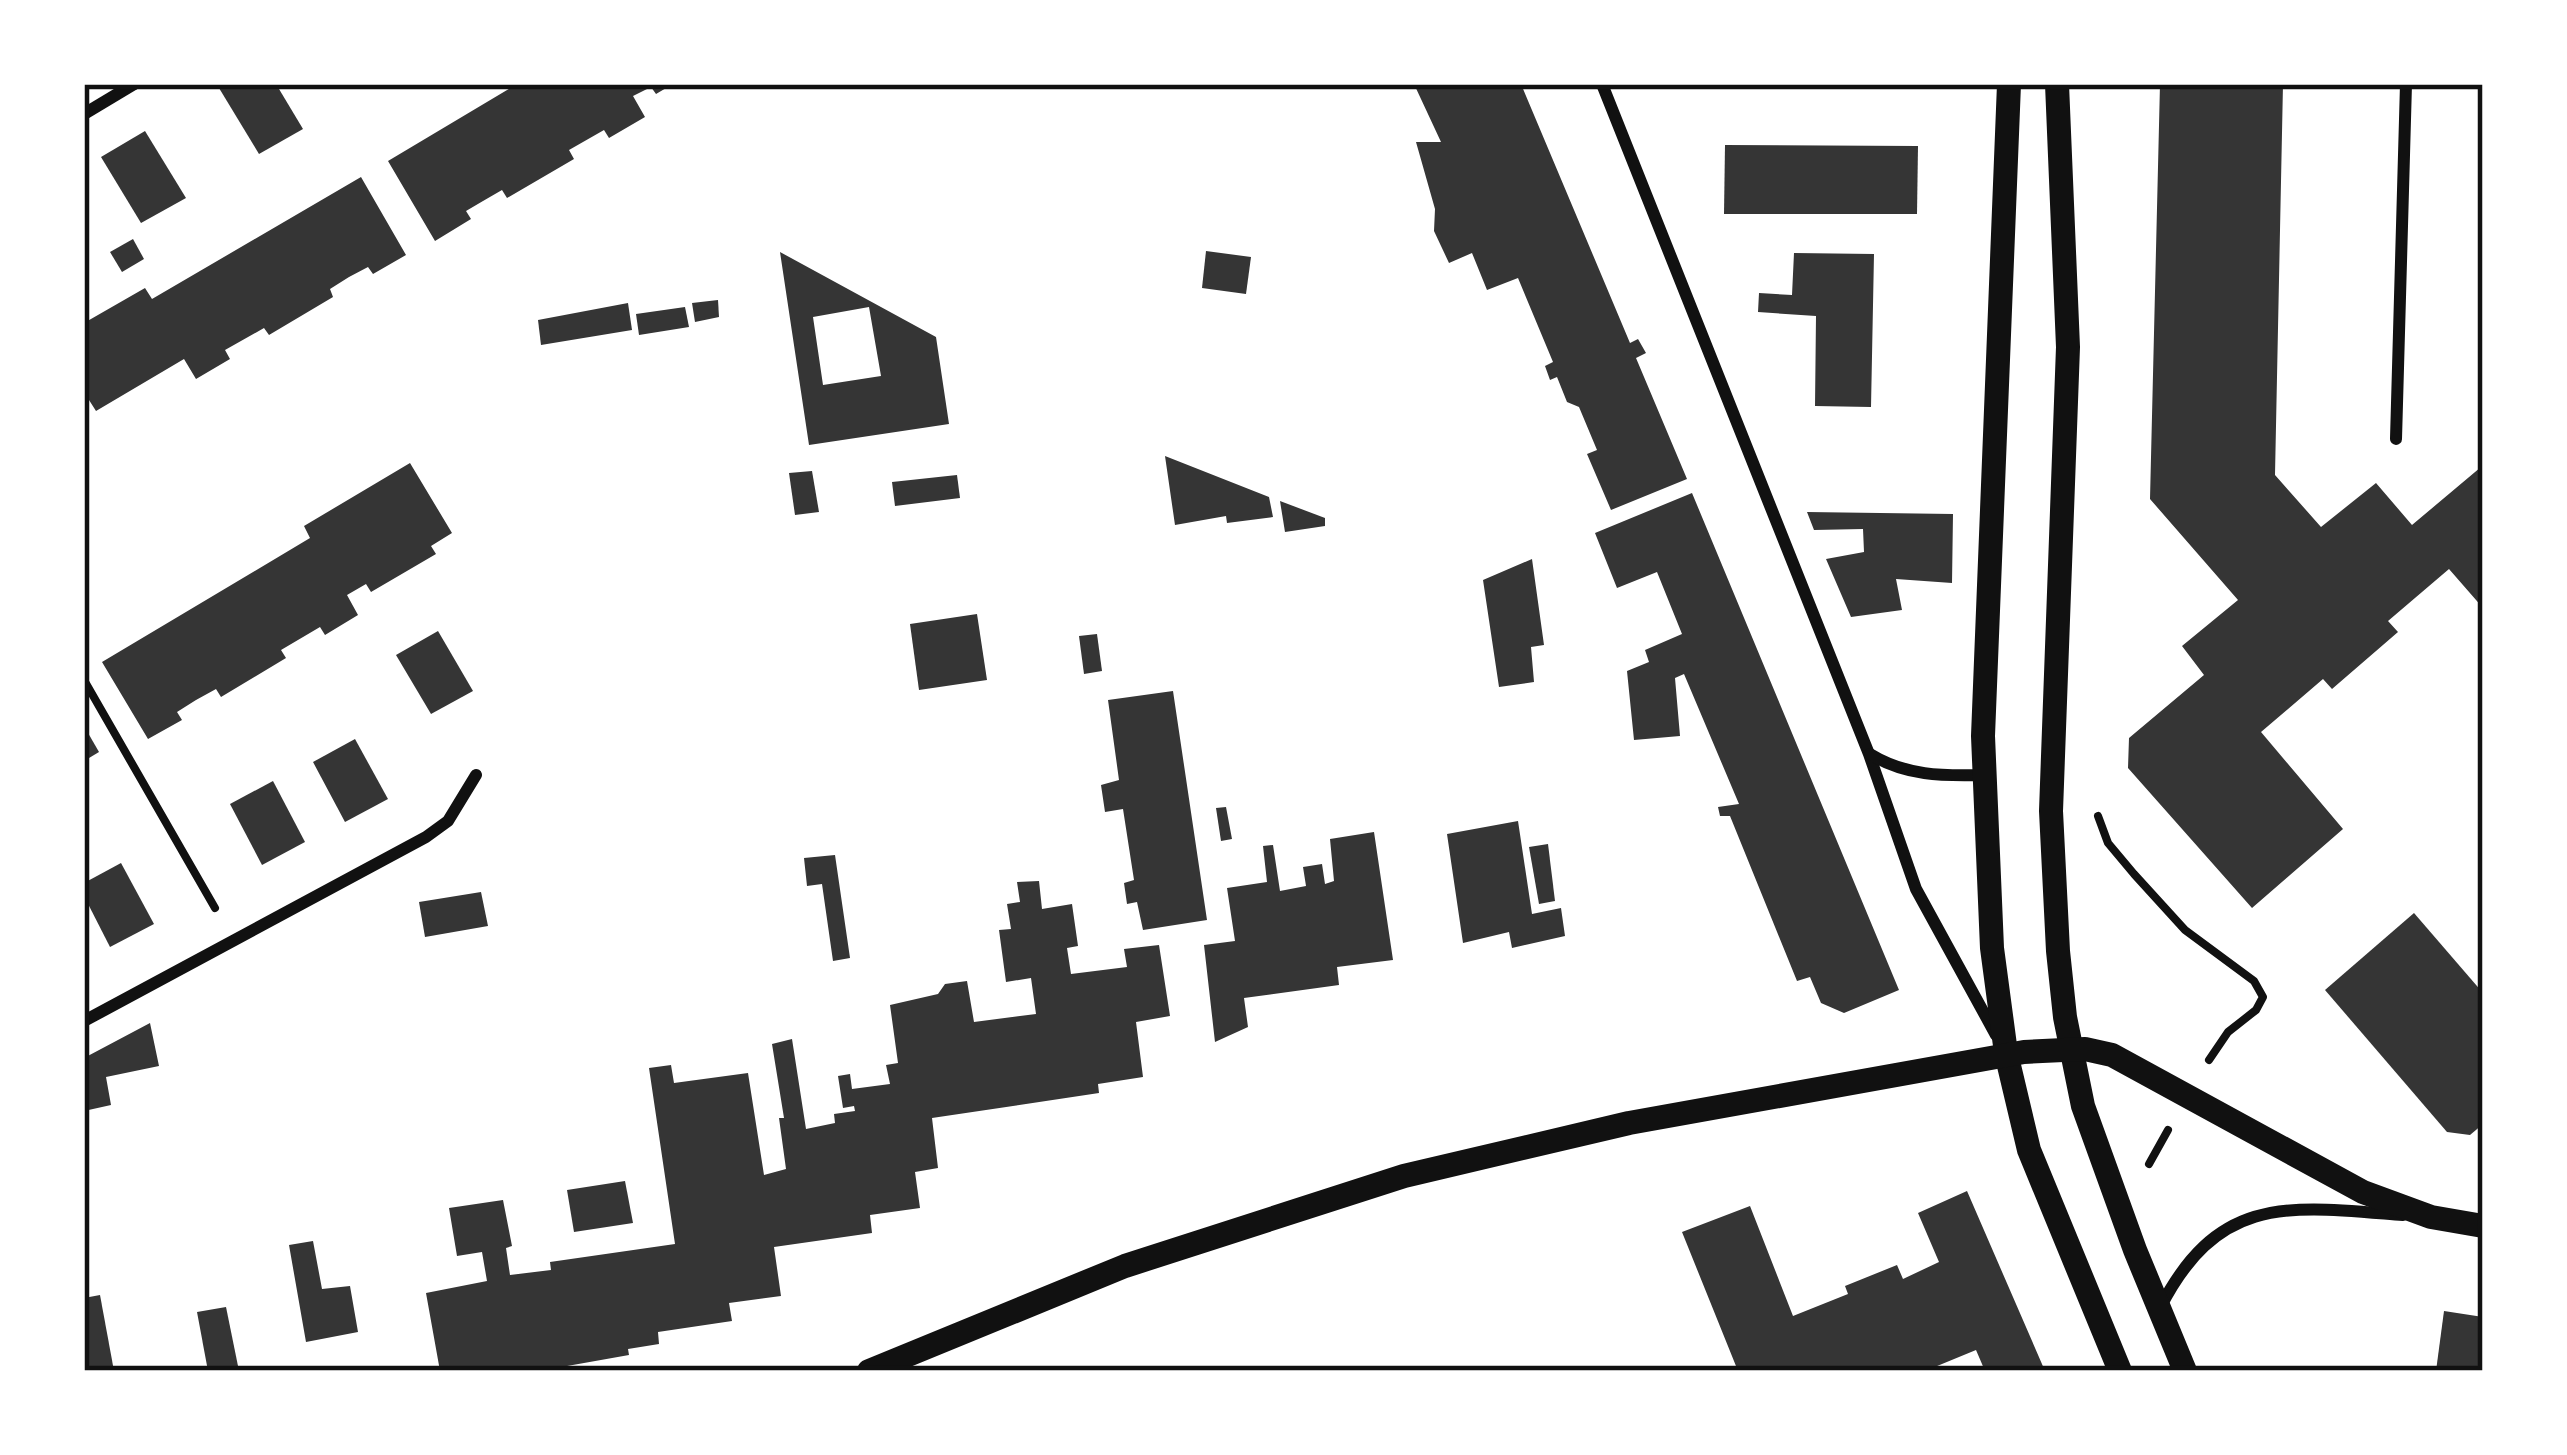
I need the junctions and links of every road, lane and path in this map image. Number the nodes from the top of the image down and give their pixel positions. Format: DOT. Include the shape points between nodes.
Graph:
graph roads {
  1 [pos="134,84"];
  2 [pos="1602,84"];
  3 [pos="2008,84"];
  4 [pos="2057,84"];
  5 [pos="2406,84"];
  6 [pos="84,114"];
  7 [pos="2396,439"];
  8 [pos="84,680"];
  9 [pos="1869,754"];
  10 [pos="476,775"];
  11 [pos="1982,775"];
  12 [pos="2093,803"];
  13 [pos="234,940"];
  14 [pos="84,1021"];
  15 [pos="2072,1050"];
  16 [pos="2006,1053"];
  17 [pos="2186,1094"];
  18 [pos="2138,1179"];
  19 [pos="2431,1217"];
  20 [pos="2483,1226"];
  21 [pos="2159,1309"];
  22 [pos="869,1371"];
  23 [pos="2120,1371"];
  24 [pos="2185,1371"];
  1 -- 6 [label="street"];
  2 -- 9 [label="street"];
  3 -- 11 [label="main road"];
  4 -- 15 [label="main road" via="2068,347 2050,811"];
  5 -- 7 [label="street"];
  8 -- 13 [label="path"];
  9 -- 11 [label="street" via="1927,775"];
  9 -- 16 [label="street" via="1916,889"];
  10 -- 13 [label="street" via="448,821 426,837"];
  11 -- 16 [label="main road"];
  12 -- 17 [label="path" via="2108,843 2134,874 2263,997"];
  13 -- 14 [label="street"];
  15 -- 16 [label="main road"];
  15 -- 17 [label="main road" via="2128,1061"];
  15 -- 21 [label="main road" via="2087,1119"];
  16 -- 22 [label="main road" via="1629,1123 1404,1176 1125,1266"];
  16 -- 23 [label="main road" via="2029,1150"];
  17 -- 18 [label="path"];
  17 -- 19 [label="main road" via="2362,1192"];
  19 -- 20 [label="main road"];
  19 -- 21 [label="street" via="2305,1208 2254,1216 2206,1242"];
  21 -- 24 [label="main road"];
}
